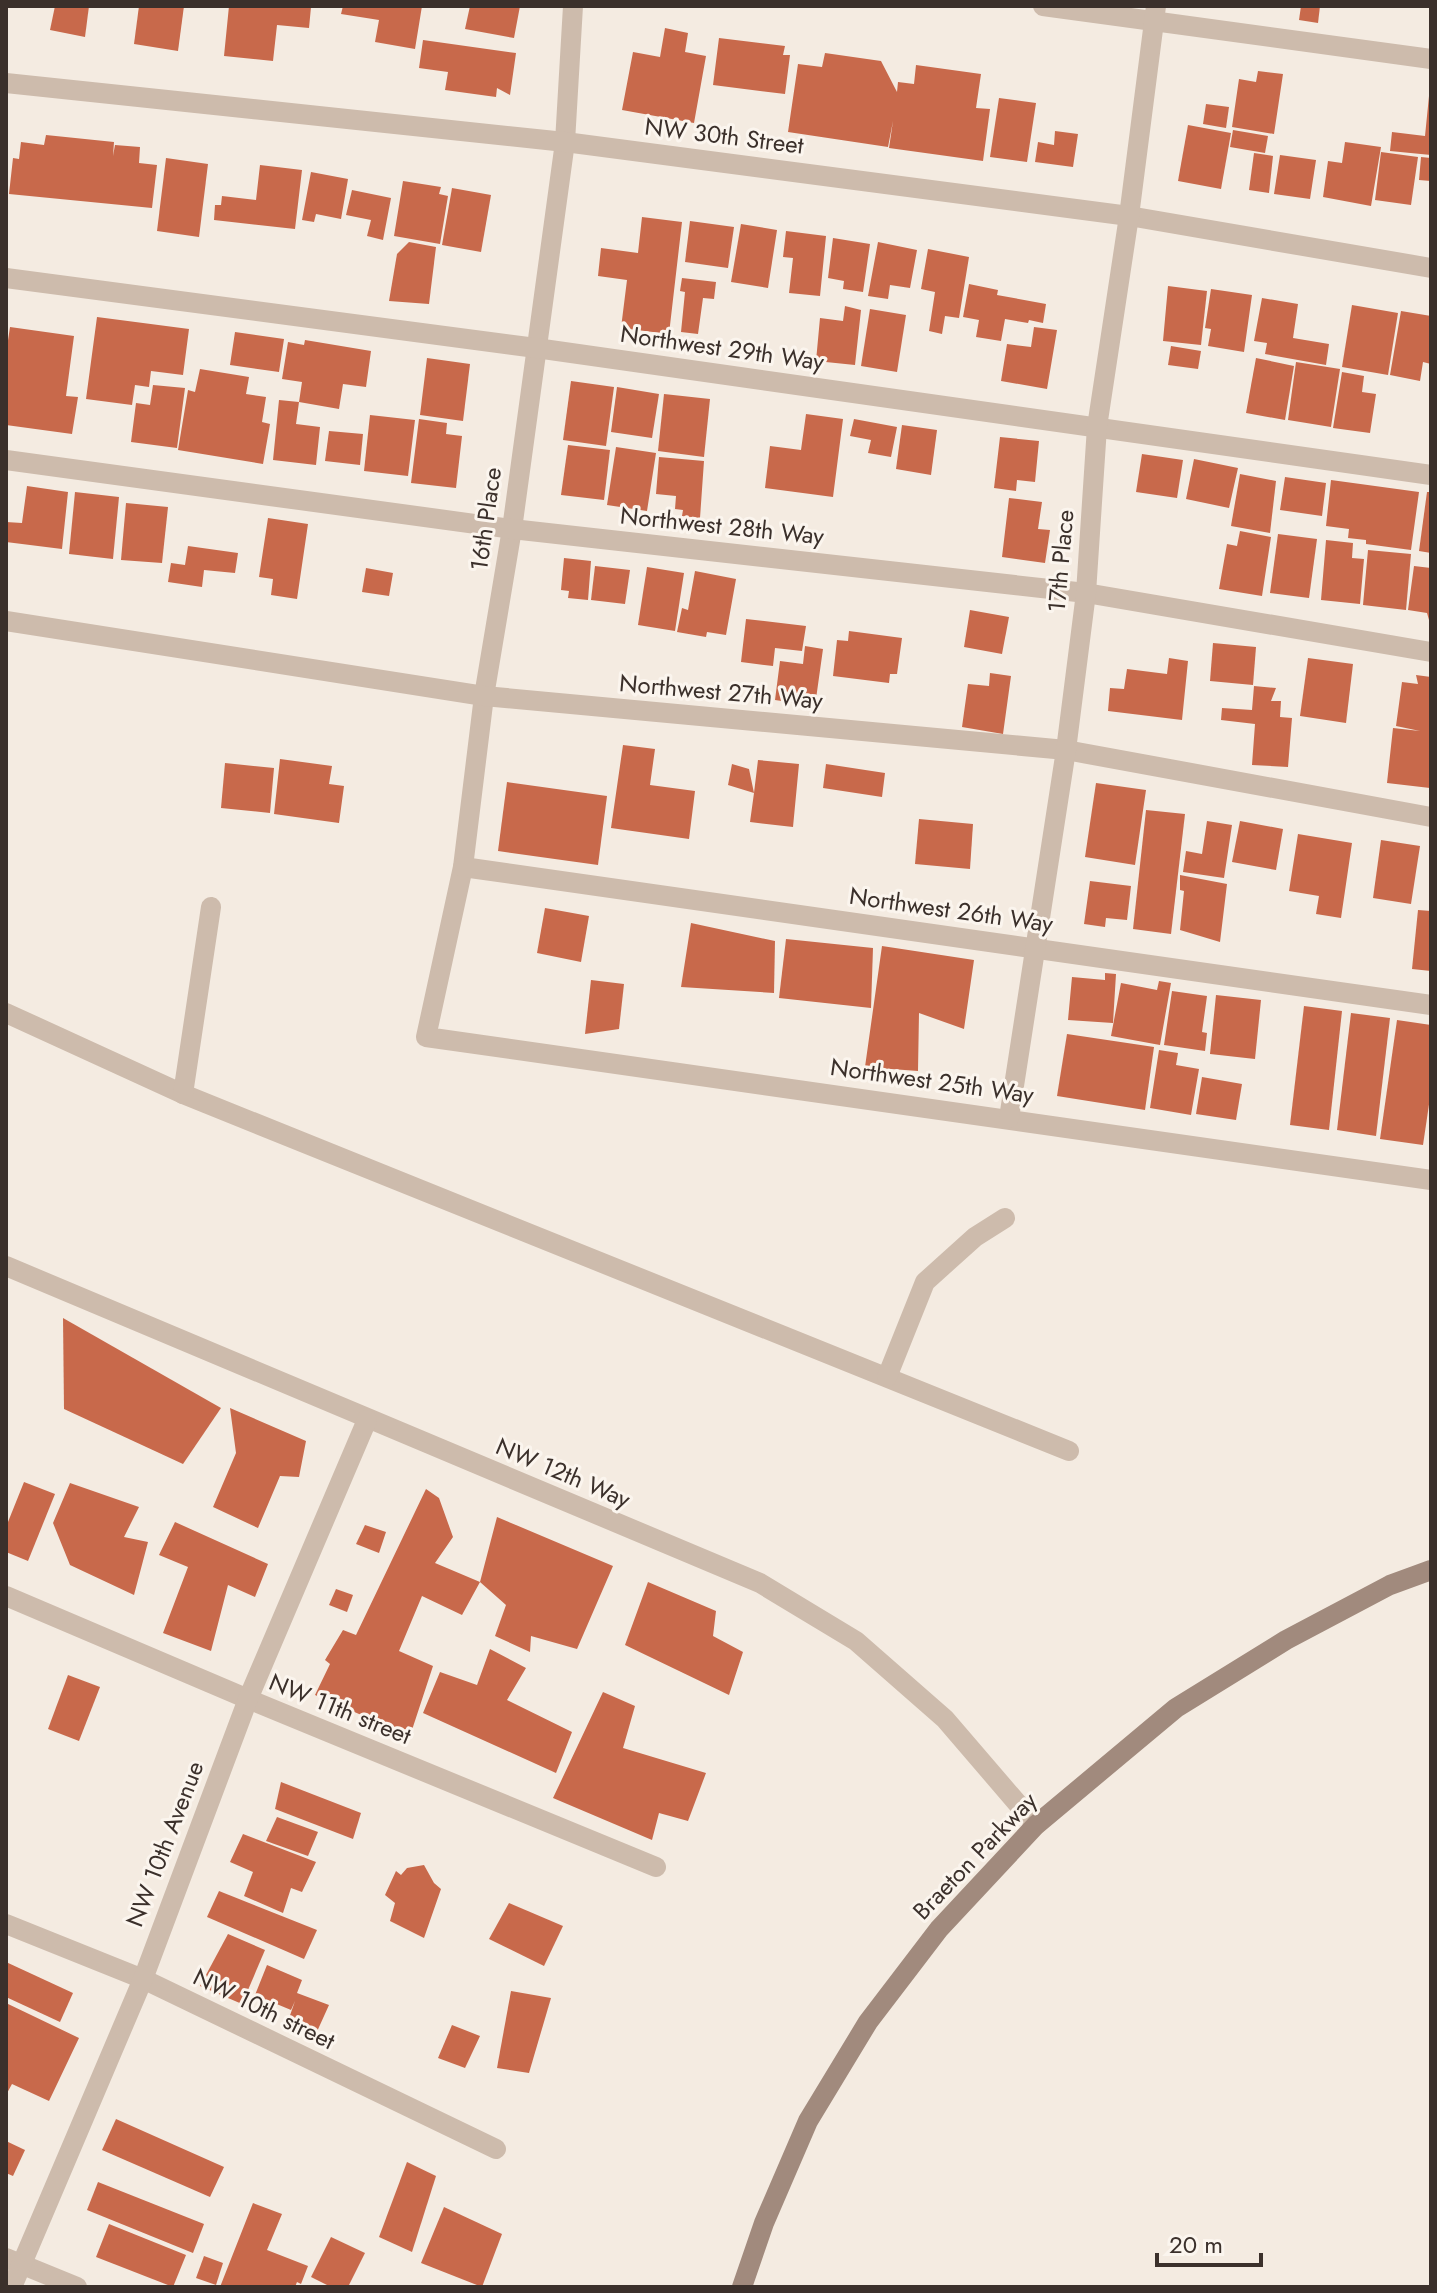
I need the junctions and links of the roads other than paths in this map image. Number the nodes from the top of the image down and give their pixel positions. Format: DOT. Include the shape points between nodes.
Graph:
graph roads {
  1 [pos="573,6"];
  2 [pos="1043,6"];
  3 [pos="1155,14"];
  4 [pos="1431,59"];
  5 [pos="6,83"];
  6 [pos="565,142"];
  7 [pos="1129,216"];
  8 [pos="1431,268"];
  9 [pos="6,278"];
  10 [pos="536,348"];
  11 [pos="1097,427"];
  12 [pos="6,460"];
  13 [pos="1431,475"];
  14 [pos="512,529"];
  15 [pos="1086,593"];
  16 [pos="6,621"];
  17 [pos="1431,652"];
  18 [pos="484,696"];
  19 [pos="1066,750"];
  20 [pos="1431,817"];
  21 [pos="463,867"];
  22 [pos="211,907"];
  23 [pos="1036,948"];
  24 [pos="1431,1005"];
  25 [pos="6,1013"];
  26 [pos="426,1037"];
  27 [pos="183,1094"];
  28 [pos="1009,1118"];
  29 [pos="1431,1180"];
  30 [pos="1005,1218"];
  31 [pos="6,1266"];
  32 [pos="887,1377"];
  33 [pos="367,1420"];
  34 [pos="1069,1451"];
  35 [pos="1431,1570"];
  36 [pos="6,1596"];
  37 [pos="248,1699"];
  38 [pos="1036,1825"];
  39 [pos="656,1867"];
  40 [pos="6,1924"];
  41 [pos="143,1979"];
  42 [pos="496,2149"];
  43 [pos="14,2262"];
  44 [pos="12,2287"];
  45 [pos="77,2287"];
  46 [pos="742,2287"];
  1 -- 6 [label="street, 16th Place"];
  2 -- 3 [label="street"];
  3 -- 4 [label="street"];
  3 -- 7 [label="street, 17th Place"];
  5 -- 6 [label="street, NW 30th Street"];
  6 -- 7 [label="street, NW 30th Street"];
  6 -- 10 [label="street, 16th Place"];
  7 -- 8 [label="street, NW 30th Street"];
  7 -- 11 [label="street, 17th Place"];
  9 -- 10 [label="street, Northwest 29th Way"];
  10 -- 11 [label="street, Northwest 29th Way"];
  10 -- 14 [label="street, 16th Place"];
  11 -- 13 [label="street, Northwest 29th Way"];
  11 -- 15 [label="street, 17th Place"];
  12 -- 14 [label="street, Northwest 28th Way"];
  14 -- 15 [label="street, Northwest 28th Way"];
  14 -- 18 [label="street, 16th Place"];
  15 -- 17 [label="street, Northwest 28th Way"];
  15 -- 19 [label="street, 17th Place"];
  16 -- 18 [label="street, Northwest 27th Way"];
  18 -- 19 [label="street, Northwest 27th Way"];
  18 -- 21 [label="street, 16th Place"];
  19 -- 20 [label="street, Northwest 27th Way"];
  19 -- 23 [label="street, 17th Place"];
  21 -- 23 [label="street, Northwest 26th Way"];
  21 -- 26 [label="street, 16th Place"];
  22 -- 27 [label="street"];
  23 -- 24 [label="street, Northwest 26th Way"];
  23 -- 28 [label="street, 17th Place"];
  25 -- 27 [label="street"];
  26 -- 28 [label="street, Northwest 25th Way"];
  27 -- 32 [label="street"];
  28 -- 29 [label="street, Northwest 25th Way"];
  30 -- 32 [label="street" via="925,1282"];
  31 -- 33 [label="street, NW 12th Way"];
  32 -- 34 [label="street"];
  33 -- 37 [label="street, NW 10th Avenue"];
  33 -- 38 [label="street, NW 12th Way" via="760,1583 856,1641 945,1719"];
  35 -- 38 [label="street, Braeton Parkway" via="1390,1585 1286,1640 1176,1708"];
  36 -- 37 [label="street, NW 11th street"];
  37 -- 39 [label="street, NW 11th street"];
  37 -- 41 [label="street, NW 10th Avenue"];
  38 -- 46 [label="street, Braeton Parkway" via="939,1929 868,2022 808,2121"];
  40 -- 41 [label="street, NW 10th street"];
  41 -- 42 [label="street, NW 10th street"];
  41 -- 43 [label="street, NW 10th Avenue"];
  43 -- 44 [label="street, NW 10th Avenue"];
  43 -- 45 [label="street"];
}
